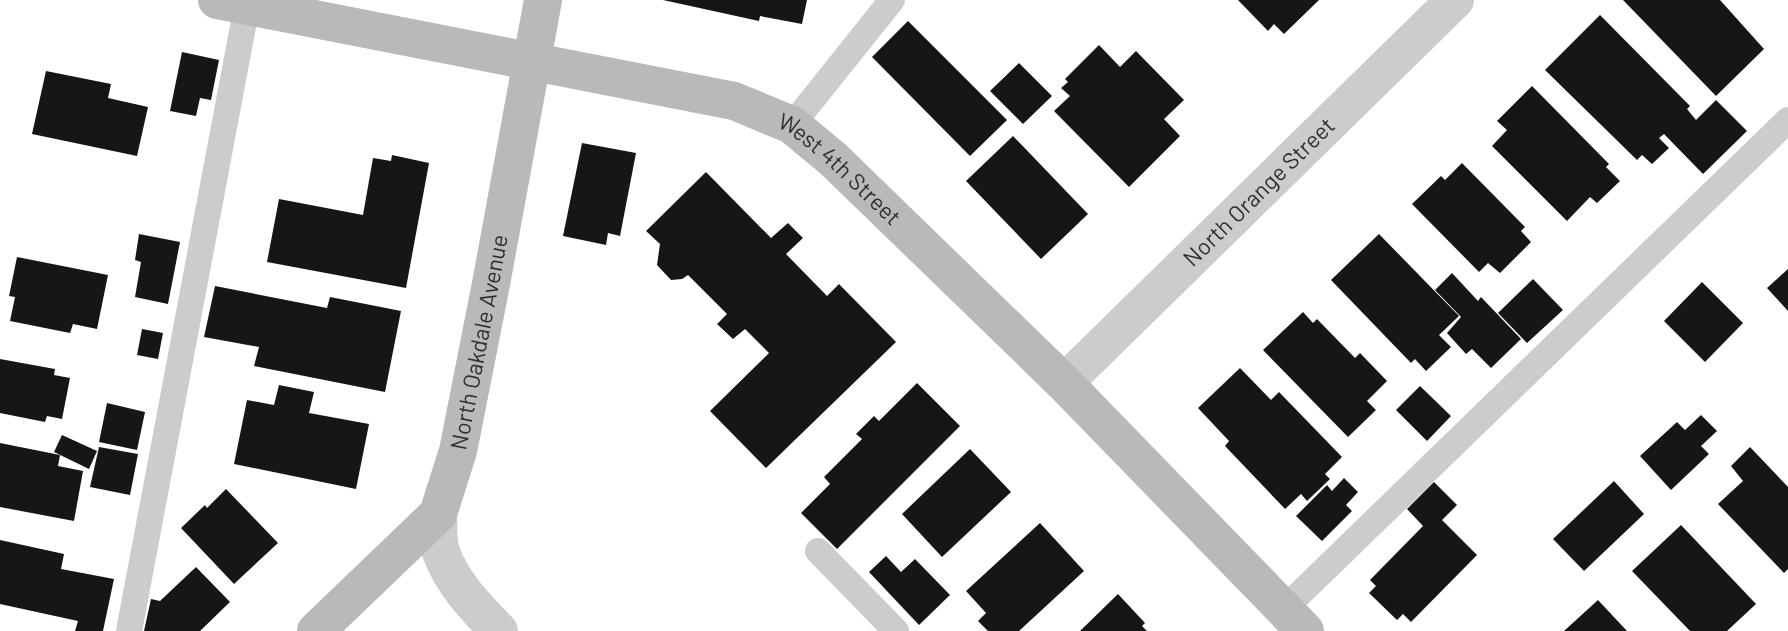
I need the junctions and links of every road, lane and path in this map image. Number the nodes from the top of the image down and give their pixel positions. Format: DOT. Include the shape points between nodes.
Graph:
graph roads {
  1 [pos="543,0"];
  2 [pos="892,0"];
  3 [pos="1455,0"];
  4 [pos="237,2"];
  5 [pos="531,61"];
  6 [pos="1788,120"];
  7 [pos="792,125"];
  8 [pos="1064,383"];
  9 [pos="438,514"];
  10 [pos="818,551"];
  11 [pos="1295,620"];
  12 [pos="129,631"];
  13 [pos="316,631"];
  14 [pos="499,631"];
  15 [pos="896,631"];
  1 -- 5 [label="street, North Oakdale Avenue"];
  2 -- 7 [label="lane"];
  3 -- 8 [label="street, North Orange Street"];
  4 -- 5 [label="street, West 4th Street"];
  4 -- 12 [label="lane"];
  5 -- 7 [label="street, West 4th Street" via="734,101"];
  5 -- 9 [label="street, North Oakdale Avenue" via="458,451"];
  6 -- 11 [label="lane"];
  7 -- 8 [label="street, West 4th Street" via="833,159"];
  8 -- 11 [label="street, West 4th Street"];
  9 -- 13 [label="street, North Oakdale Avenue"];
  9 -- 14 [label="street" via="440,550 450,570 459,587"];
  10 -- 15 [label="lane"];
}
